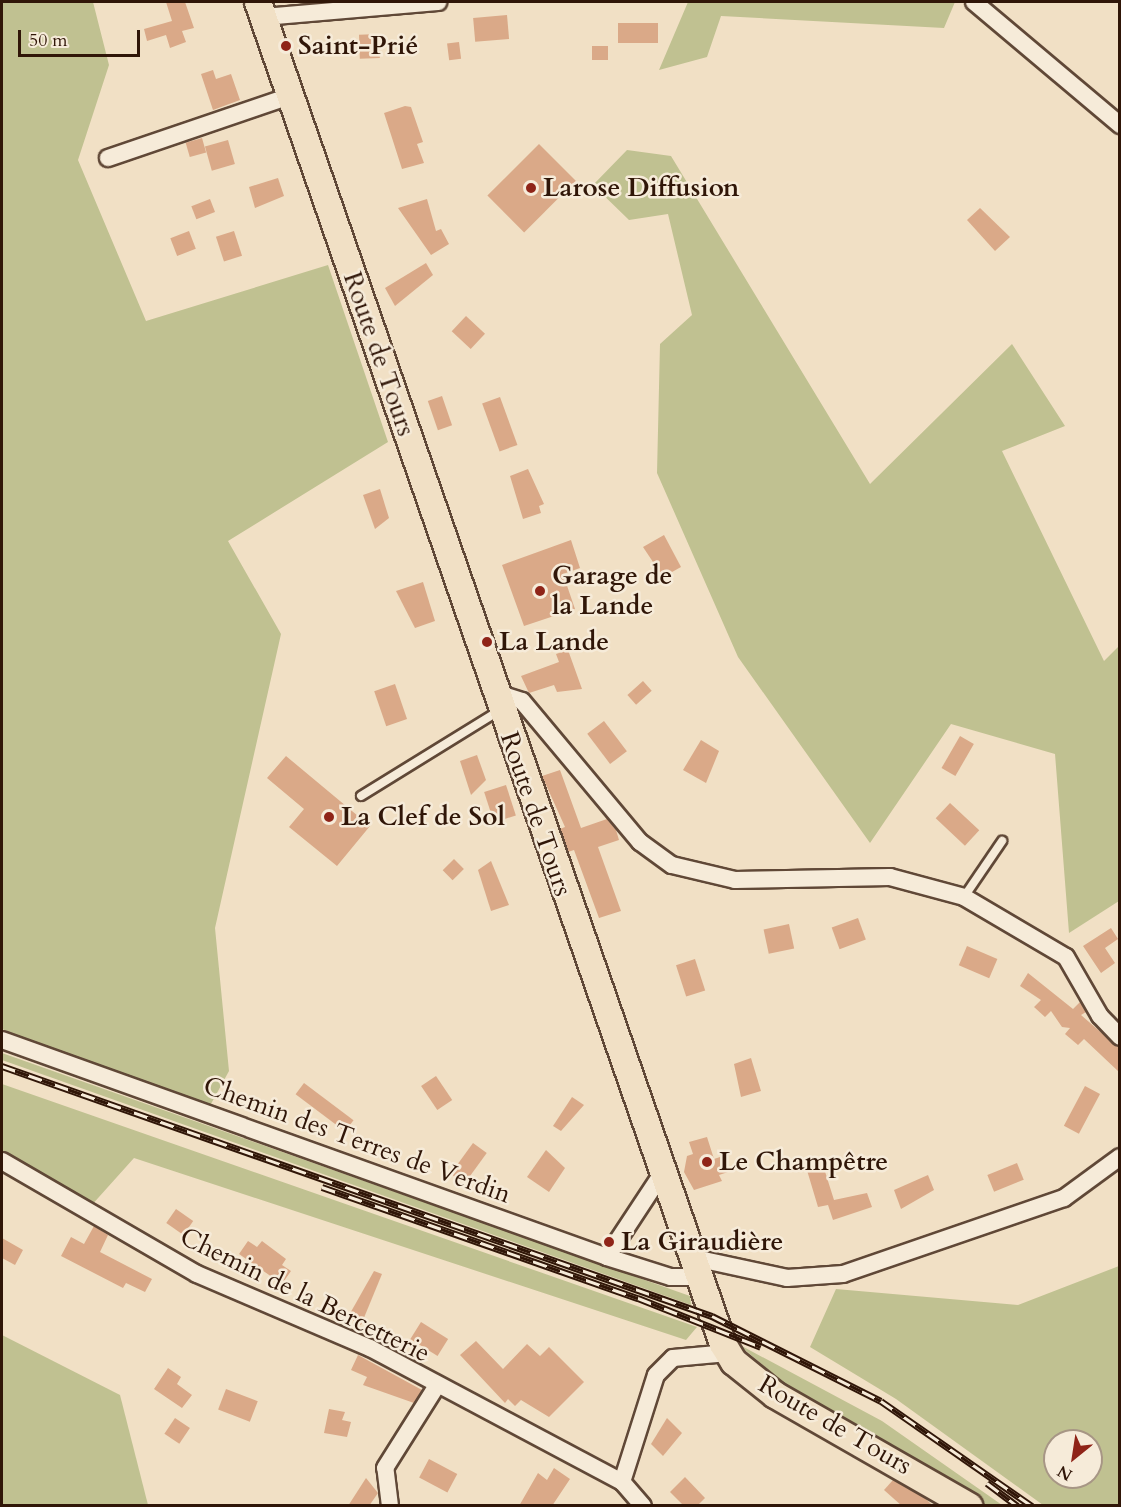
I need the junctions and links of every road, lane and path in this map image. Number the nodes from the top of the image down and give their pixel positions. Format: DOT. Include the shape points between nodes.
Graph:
graph roads {
  1 [pos="438,2"];
  2 [pos="974,2"];
  3 [pos="261,9"];
  4 [pos="290,96"];
  5 [pos="1119,125"];
  6 [pos="108,158"];
  7 [pos="498,701"];
  8 [pos="361,796"];
  9 [pos="1002,842"];
  10 [pos="964,897"];
  11 [pos="1119,1037"];
  12 [pos="2,1040"];
  13 [pos="1119,1157"];
  14 [pos="2,1161"];
  15 [pos="661,1175"];
  16 [pos="607,1257"];
  17 [pos="694,1267"];
  18 [pos="728,1353"];
  19 [pos="436,1387"];
  20 [pos="622,1482"];
  21 [pos="390,1506"];
  22 [pos="643,1506"];
  23 [pos="969,1506"];
  1 -- 3 [label="street"];
  2 -- 5 [label="street"];
  3 -- 4 [label="main road, Route de Tours"];
  4 -- 6 [label="street"];
  4 -- 7 [label="main road, Route de Tours"];
  7 -- 8 [label="lane"];
  7 -- 10 [label="street" via="522,701 640,842 672,865 735,880 890,877"];
  7 -- 15 [label="main road, Route de Tours"];
  9 -- 10 [label="lane"];
  10 -- 11 [label="street" via="1066,957 1100,1016"];
  12 -- 16 [label="street, Chemin des Terres de Verdin"];
  13 -- 17 [label="street, Chemin des Terres de Verdin" via="1064,1198 843,1274 787,1278"];
  14 -- 19 [label="street, Chemin de la Bercetterie" via="197,1275 370,1348"];
  15 -- 16 [label="street"];
  15 -- 17 [label="main road, Route de Tours"];
  16 -- 17 [label="street, Chemin des Terres de Verdin" via="671,1277"];
  17 -- 18 [label="main road, Route de Tours"];
  18 -- 20 [label="street" via="673,1358 661,1367"];
  18 -- 23 [label="main road, Route de Tours" via="775,1395"];
  19 -- 20 [label="street, Chemin de la Bercetterie" via="562,1446"];
  19 -- 21 [label="street" via="385,1468"];
  20 -- 22 [label="street, Chemin de la Bercetterie"];
}
